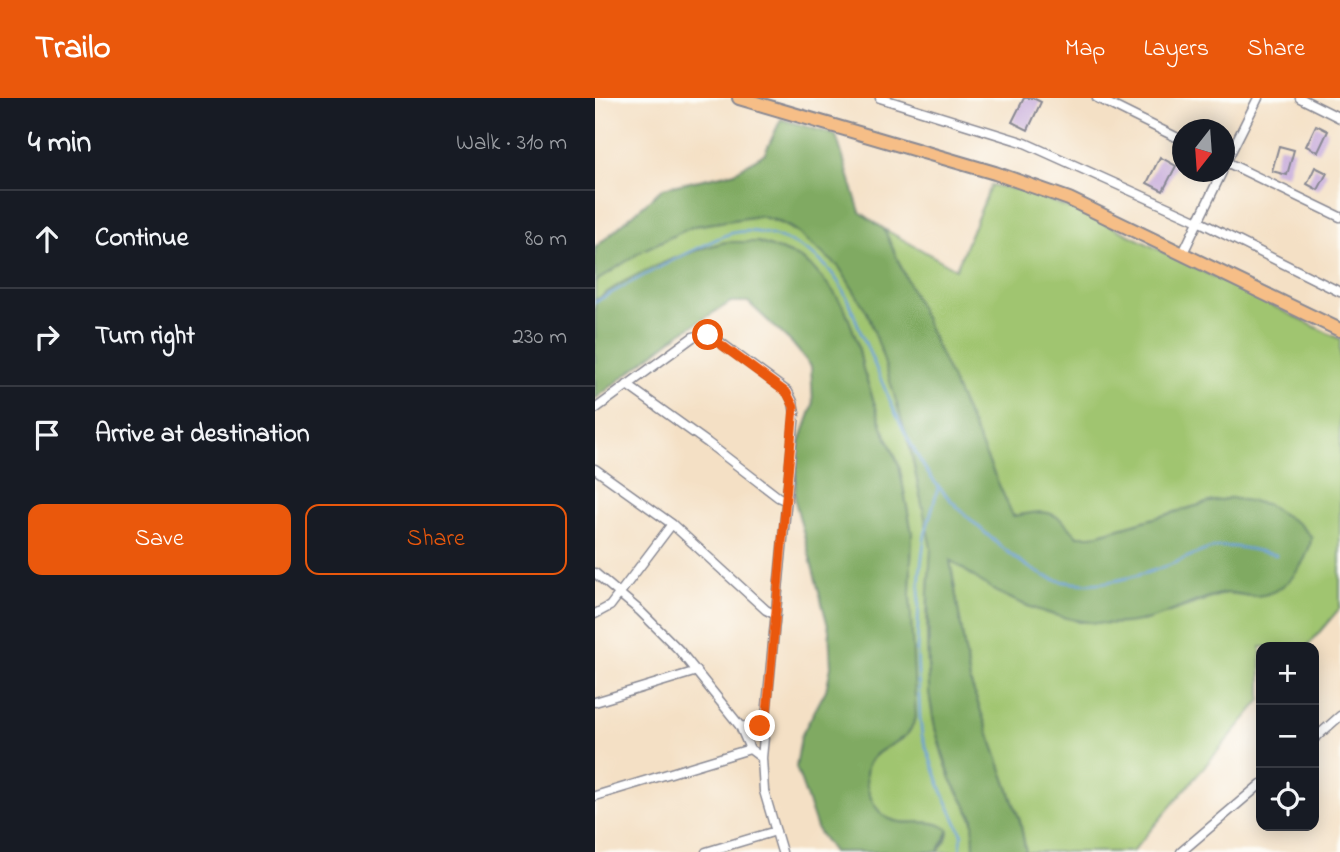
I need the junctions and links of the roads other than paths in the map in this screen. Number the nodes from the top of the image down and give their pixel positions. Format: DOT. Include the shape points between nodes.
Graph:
graph roads {
  1 [pos="739,98"];
  2 [pos="880,98"];
  3 [pos="1097,98"];
  4 [pos="1258,98"];
  5 [pos="1300,98"];
  6 [pos="1340,118"];
  7 [pos="1172,135"];
  8 [pos="1235,143"];
  9 [pos="1235,168"];
  10 [pos="1217,182"];
  11 [pos="1340,217"];
  12 [pos="1198,221"];
  13 [pos="1183,253"];
  14 [pos="1340,292"];
  15 [pos="1340,330"];
  16 [pos="627,385"];
  17 [pos="595,409"];
  18 [pos="595,469"];
  19 [pos="787,501"];
  20 [pos="672,524"];
  21 [pos="595,573"];
  22 [pos="619,592"];
  23 [pos="595,614"];
  24 [pos="776,615"];
  25 [pos="698,671"];
  26 [pos="595,702"];
  27 [pos="1340,716"];
  28 [pos="766,724"];
  29 [pos="740,726"];
  30 [pos="1319,735"];
  31 [pos="750,749"];
  32 [pos="762,758"];
  33 [pos="1256,787"];
  34 [pos="595,796"];
  35 [pos="776,831"];
  36 [pos="706,852"];
  37 [pos="782,852"];
  38 [pos="1181,852"];
  1 -- 13 [label="main road" via="995,173 1069,200"];
  2 -- 12 [label="street" via="1025,143"];
  3 -- 7 [label="street"];
  4 -- 8 [label="street"];
  5 -- 6 [label="street"];
  9 -- 11 [label="street"];
  10 -- 12 [label="street"];
  12 -- 13 [label="street"];
  12 -- 14 [label="street"];
  13 -- 15 [label="main road"];
  16 -- 17 [label="street"];
  16 -- 19 [label="street"];
  16 -- 19 [label="street" via="693,337 713,337 793,402"];
  18 -- 20 [label="street"];
  19 -- 24 [label="street"];
  20 -- 22 [label="street"];
  20 -- 24 [label="street"];
  21 -- 22 [label="street"];
  22 -- 23 [label="street" via="610,606"];
  22 -- 25 [label="street"];
  24 -- 28 [label="street"];
  25 -- 26 [label="street"];
  25 -- 29 [label="street"];
  27 -- 30 [label="street"];
  28 -- 29 [label="street"];
  28 -- 32 [label="street"];
  29 -- 31 [label="street"];
  31 -- 32 [label="street"];
  31 -- 34 [label="street"];
  32 -- 35 [label="street" via="764,791"];
  33 -- 38 [label="street"];
  35 -- 36 [label="street"];
  35 -- 37 [label="street"];
}
